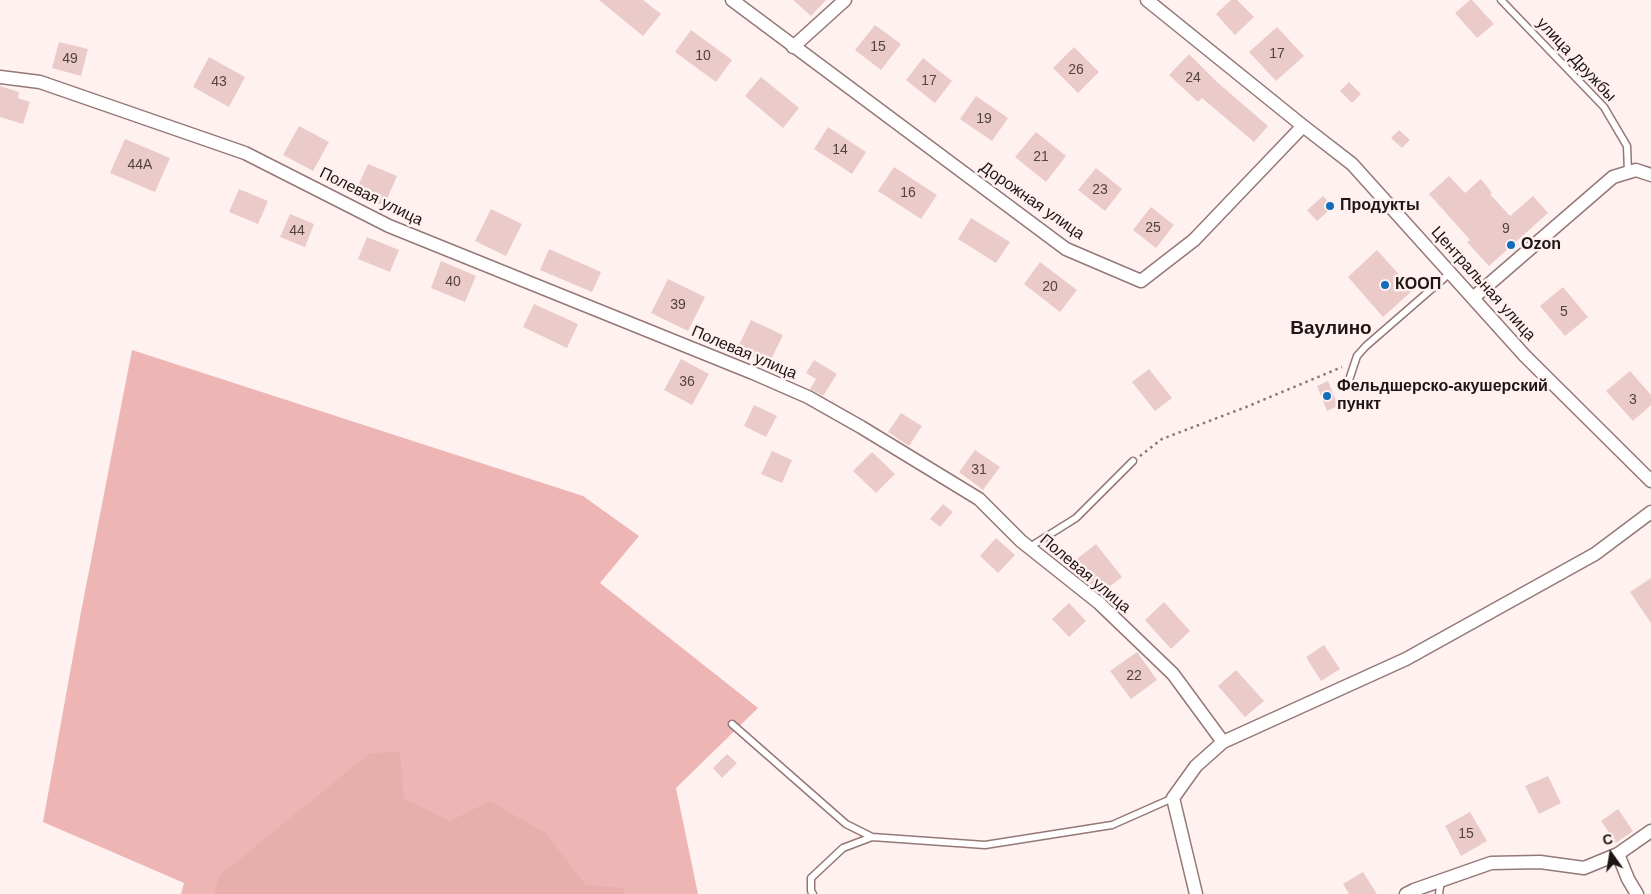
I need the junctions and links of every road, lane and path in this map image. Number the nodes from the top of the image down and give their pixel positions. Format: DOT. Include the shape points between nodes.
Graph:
graph roads {
  1 [pos="732,0"];
  2 [pos="844,0"];
  3 [pos="1147,0"];
  4 [pos="1501,0"];
  5 [pos="793,47"];
  6 [pos="0,77"];
  7 [pos="1303,126"];
  8 [pos="1628,172"];
  9 [pos="1651,175"];
  10 [pos="1450,273"];
  11 [pos="1473,298"];
  12 [pos="1357,356"];
  13 [pos="1349,380"];
  14 [pos="1133,461"];
  15 [pos="1651,481"];
  16 [pos="1651,512"];
  17 [pos="1028,548"];
  18 [pos="732,724"];
  19 [pos="1223,742"];
  20 [pos="1174,798"];
  21 [pos="1651,831"];
  22 [pos="872,837"];
  23 [pos="1618,854"];
  24 [pos="1441,880"];
  25 [pos="813,894"];
  26 [pos="1196,894"];
  27 [pos="1406,894"];
  28 [pos="1439,894"];
  29 [pos="1637,894"];
  1 -- 5 [label="street, Дорожная улица"];
  2 -- 5 [label="street"];
  3 -- 7 [label="street, Центральная улица"];
  4 -- 8 [label="lane, улица Дружбы" via="1604,107 1627,146"];
  5 -- 7 [label="street, Дорожная улица" via="1066,249 1141,281 1194,240"];
  6 -- 17 [label="street, Полевая улица" via="40,82 245,153 389,226 808,397 979,499"];
  7 -- 10 [label="street, Центральная улица" via="1352,164"];
  8 -- 9 [label="street" via="1636,170"];
  8 -- 11 [label="street" via="1613,177"];
  10 -- 11 [label="street, Центральная улица"];
  10 -- 12 [label="lane"];
  11 -- 15 [label="street, Центральная улица" via="1525,356"];
  12 -- 13 [label="lane"];
  12 -- 14 [label="path" via="1346,365 1307,382 1162,439"];
  14 -- 17 [label="lane" via="1076,518"];
  16 -- 19 [label="street" via="1595,554 1406,659"];
  17 -- 19 [label="street, Полевая улица" via="1099,603 1172,674"];
  18 -- 22 [label="lane" via="846,824"];
  19 -- 20 [label="street" via="1196,766"];
  20 -- 22 [label="lane" via="1112,825 985,845"];
  20 -- 26 [label="street"];
  21 -- 23 [label="street"];
  22 -- 25 [label="lane" via="844,848 811,878"];
  23 -- 24 [label="street" via="1584,868 1540,862 1491,863"];
  23 -- 29 [label="street"];
  24 -- 27 [label="street"];
  24 -- 28 [label="lane"];
}
